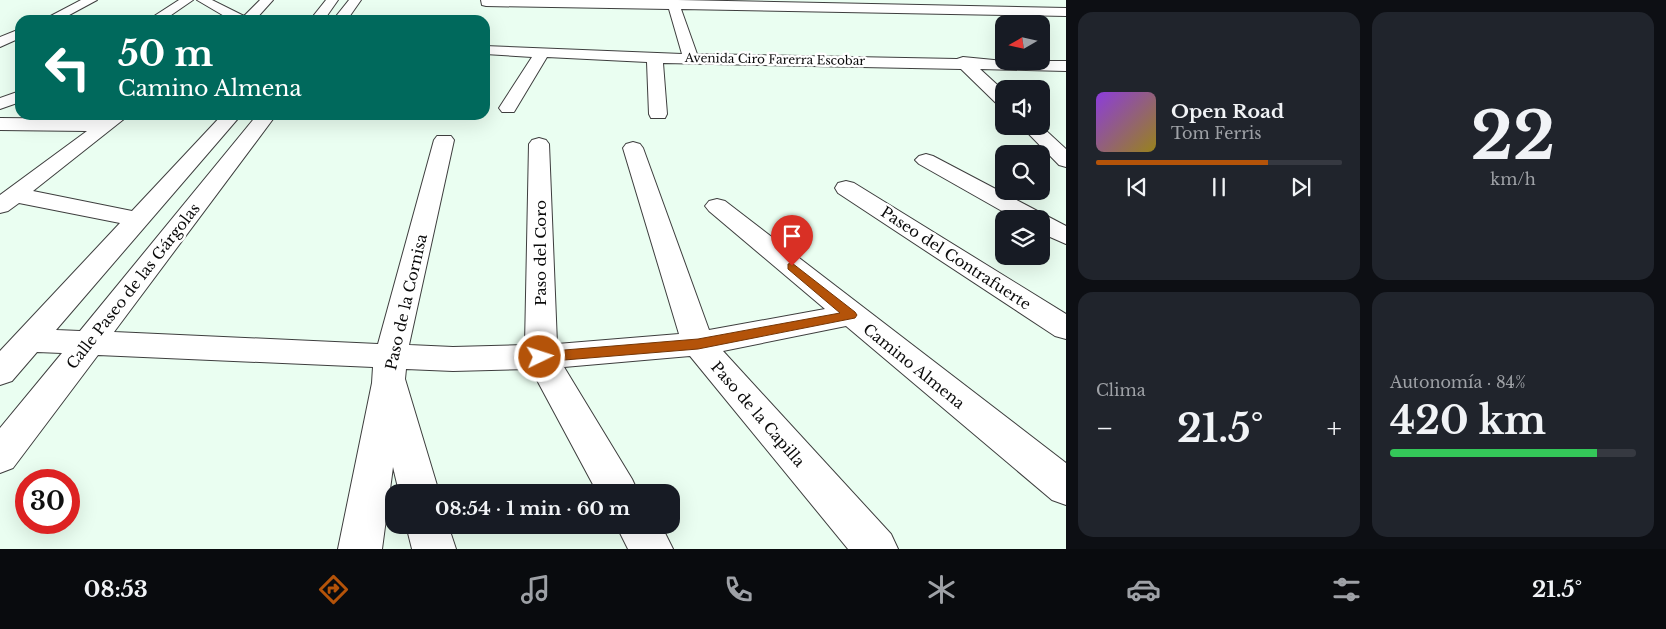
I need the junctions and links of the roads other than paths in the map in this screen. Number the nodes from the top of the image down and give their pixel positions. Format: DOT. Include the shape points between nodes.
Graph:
graph roads {
  1 [pos="91,0"];
  2 [pos="187,0"];
  3 [pos="203,0"];
  4 [pos="267,0"];
  5 [pos="332,0"];
  6 [pos="355,0"];
  7 [pos="486,1"];
  8 [pos="672,2"];
  9 [pos="1066,12"];
  10 [pos="479,14"];
  11 [pos="60,15"];
  12 [pos="163,15"];
  13 [pos="232,15"];
  14 [pos="253,15"];
  15 [pos="321,15"];
  16 [pos="344,15"];
  17 [pos="15,36"];
  18 [pos="0,43"];
  19 [pos="490,50"];
  20 [pos="542,53"];
  21 [pos="655,58"];
  22 [pos="692,58"];
  23 [pos="963,62"];
  24 [pos="1066,66"];
  25 [pos="995,93"];
  26 [pos="508,108"];
  27 [pos="658,114"];
  28 [pos="114,120"];
  29 [pos="227,120"];
  30 [pos="263,120"];
  31 [pos="0,124"];
  32 [pos="1040,135"];
  33 [pos="444,140"];
  34 [pos="539,144"];
  35 [pos="632,148"];
  36 [pos="926,160"];
  37 [pos="1066,160"];
  38 [pos="846,188"];
  39 [pos="8,200"];
  40 [pos="717,206"];
  41 [pos="1018,210"];
  42 [pos="137,219"];
  43 [pos="1050,228"];
  44 [pos="1066,236"];
  45 [pos="851,315"];
  46 [pos="1066,328"];
  47 [pos="28,340"];
  48 [pos="89,343"];
  49 [pos="698,344"];
  50 [pos="540,357"];
  51 [pos="390,367"];
  52 [pos="0,372"];
  53 [pos="0,456"];
  54 [pos="416,484"];
  55 [pos="613,484"];
  56 [pos="1066,487"];
  57 [pos="430,534"];
  58 [pos="642,534"];
  59 [pos="360,549"];
  60 [pos="434,549"];
  61 [pos="651,549"];
  62 [pos="876,549"];
  1 -- 11 [label="street"];
  2 -- 12 [label="street"];
  3 -- 13 [label="street"];
  4 -- 14 [label="street"];
  5 -- 15 [label="street"];
  6 -- 16 [label="street"];
  7 -- 8 [label="street"];
  7 -- 10 [label="street"];
  8 -- 9 [label="street"];
  8 -- 22 [label="street"];
  17 -- 18 [label="street"];
  19 -- 20 [label="street, Avenida Ciro Farerra Escobar"];
  20 -- 21 [label="street, Avenida Ciro Farerra Escobar"];
  20 -- 26 [label="street"];
  21 -- 22 [label="street, Avenida Ciro Farerra Escobar"];
  21 -- 27 [label="street"];
  22 -- 23 [label="street, Avenida Ciro Farerra Escobar"];
  23 -- 24 [label="street, Avenida Ciro Farerra Escobar"];
  23 -- 25 [label="street"];
  28 -- 31 [label="street"];
  28 -- 39 [label="street"];
  29 -- 42 [label="street"];
  30 -- 48 [label="street, Calle Paseo de las Gárgolas"];
  32 -- 37 [label="street"];
  33 -- 51 [label="street, Paso de la Cornisa"];
  34 -- 50 [label="street, Paso del Coro"];
  35 -- 49 [label="street, Paso de la Capilla"];
  36 -- 41 [label="street"];
  38 -- 46 [label="street, Paseo del Contrafuerte"];
  39 -- 42 [label="street"];
  40 -- 45 [label="street, Camino Almena"];
  42 -- 47 [label="street"];
  43 -- 44 [label="street"];
  45 -- 49 [label="street"];
  45 -- 56 [label="street, Camino Almena"];
  47 -- 48 [label="street"];
  47 -- 52 [label="street"];
  48 -- 51 [label="street"];
  48 -- 53 [label="street, Calle Paseo de las Gárgolas"];
  49 -- 50 [label="street"];
  49 -- 62 [label="street, Paso de la Capilla"];
  50 -- 51 [label="street" via="453,358"];
  50 -- 55 [label="street, Paso del Coro"];
  51 -- 54 [label="street, Paso de la Cornisa"];
  51 -- 59 [label="street"];
  57 -- 60 [label="street"];
  58 -- 61 [label="street"];
}
